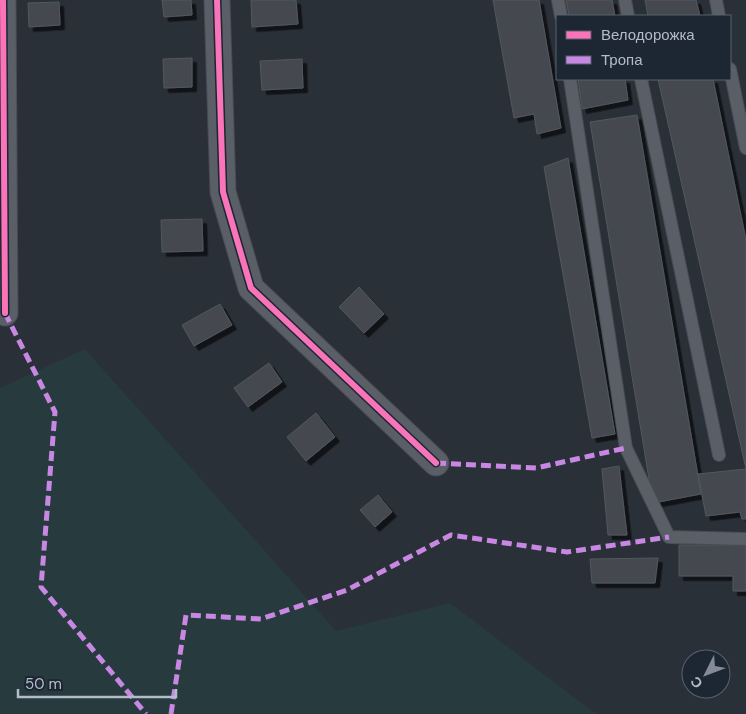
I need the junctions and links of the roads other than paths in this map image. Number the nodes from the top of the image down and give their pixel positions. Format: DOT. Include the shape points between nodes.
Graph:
graph roads {
  1 [pos="3,0"];
  2 [pos="217,0"];
  3 [pos="558,0"];
  4 [pos="625,0"];
  5 [pos="716,0"];
  6 [pos="561,15"];
  7 [pos="628,15"];
  8 [pos="719,15"];
  9 [pos="731,74"];
  10 [pos="570,80"];
  11 [pos="641,80"];
  12 [pos="746,148"];
  13 [pos="5,313"];
  14 [pos="719,455"];
  15 [pos="436,463"];
  16 [pos="746,539"];
  1 -- 13 [label="street"];
  2 -- 15 [label="street" via="223,192 251,288"];
  3 -- 6 [label="lane"];
  4 -- 7 [label="lane"];
  5 -- 8 [label="lane"];
  9 -- 12 [label="lane"];
  10 -- 16 [label="lane" via="626,448 669,537"];
  11 -- 14 [label="lane"];
}
